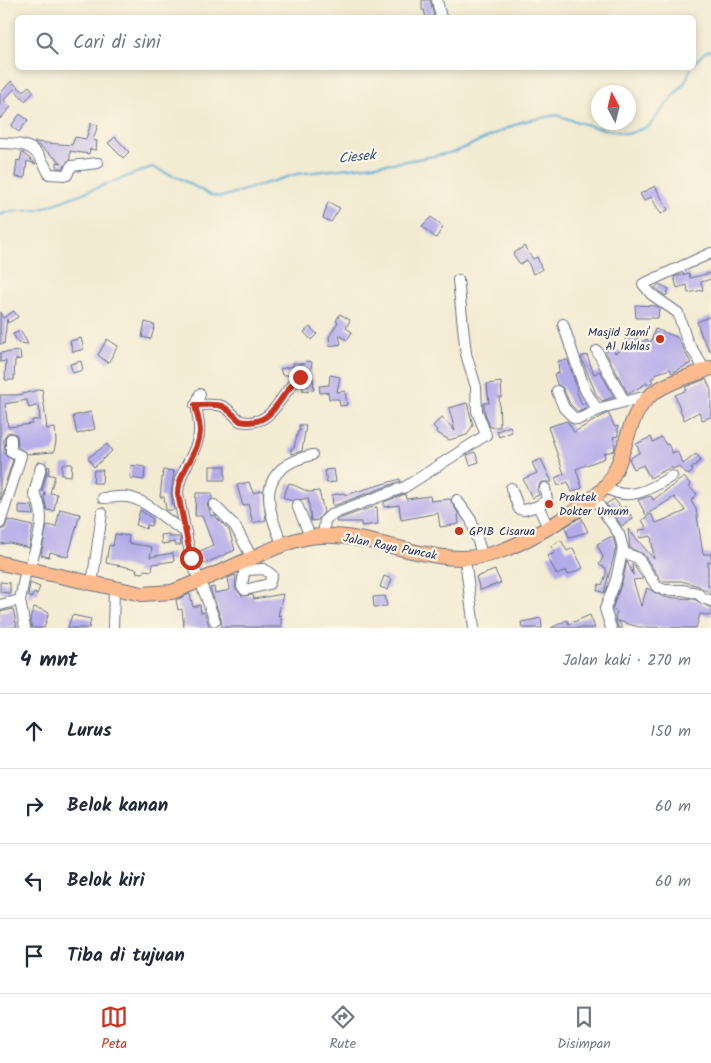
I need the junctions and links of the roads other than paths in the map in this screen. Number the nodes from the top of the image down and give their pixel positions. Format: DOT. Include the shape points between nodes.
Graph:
graph roads {
  1 [pos="437,0"];
  2 [pos="440,15"];
  3 [pos="0,143"];
  4 [pos="98,163"];
  5 [pos="711,253"];
  6 [pos="458,280"];
  7 [pos="562,324"];
  8 [pos="597,351"];
  9 [pos="708,369"];
  10 [pos="300,377"];
  11 [pos="557,391"];
  12 [pos="200,394"];
  13 [pos="651,395"];
  14 [pos="624,401"];
  15 [pos="195,405"];
  16 [pos="597,410"];
  17 [pos="11,439"];
  18 [pos="312,455"];
  19 [pos="41,466"];
  20 [pos="672,476"];
  21 [pos="605,487"];
  22 [pos="511,488"];
  23 [pos="545,488"];
  24 [pos="103,498"];
  25 [pos="594,498"];
  26 [pos="457,500"];
  27 [pos="214,505"];
  28 [pos="297,505"];
  29 [pos="538,506"];
  30 [pos="102,513"];
  31 [pos="0,523"];
  32 [pos="548,527"];
  33 [pos="186,532"];
  34 [pos="317,536"];
  35 [pos="283,545"];
  36 [pos="622,552"];
  37 [pos="483,557"];
  38 [pos="465,558"];
  39 [pos="0,563"];
  40 [pos="248,563"];
  41 [pos="28,569"];
  42 [pos="199,581"];
  43 [pos="92,584"];
  44 [pos="114,589"];
  45 [pos="20,600"];
  46 [pos="711,601"];
  47 [pos="0,605"];
  48 [pos="215,621"];
  49 [pos="25,628"];
  50 [pos="113,628"];
  51 [pos="474,628"];
  52 [pos="611,628"];
  1 -- 2 [label="street"];
  3 -- 4 [label="street" via="34,149 49,174 67,175 71,166"];
  5 -- 9 [label="street" via="648,280 643,286 677,311 690,348"];
  6 -- 34 [label="street" via="466,354 476,387 477,411 486,435 405,487 332,514"];
  7 -- 16 [label="street" via="585,390"];
  8 -- 14 [label="street"];
  9 -- 13 [label="highway, Jalan Raya Puncak"];
  10 -- 15 [label="street" via="287,389 271,415 262,418 243,422 228,407"];
  11 -- 16 [label="street" via="564,408 574,418 581,419"];
  12 -- 15 [label="street"];
  13 -- 14 [label="street"];
  13 -- 21 [label="highway, Jalan Raya Puncak" via="634,418 621,459"];
  14 -- 16 [label="street"];
  15 -- 33 [label="street" via="200,433 178,483"];
  17 -- 31 [label="street" via="11,452 21,456"];
  18 -- 35 [label="street" via="285,465 270,482 269,503 275,529"];
  19 -- 41 [label="street" via="34,494 39,500 42,524"];
  20 -- 21 [label="street" via="632,494 619,494"];
  21 -- 25 [label="highway, Jalan Raya Puncak"];
  22 -- 29 [label="street" via="519,509"];
  23 -- 29 [label="street" via="546,500"];
  24 -- 33 [label="street" via="128,497 142,502"];
  25 -- 32 [label="highway, Jalan Raya Puncak"];
  25 -- 36 [label="street" via="619,534"];
  26 -- 37 [label="street" via="472,520"];
  27 -- 40 [label="street" via="235,526"];
  28 -- 34 [label="street"];
  29 -- 32 [label="street"];
  30 -- 43 [label="street"];
  32 -- 37 [label="highway, Jalan Raya Puncak" via="509,548"];
  33 -- 42 [label="street"];
  34 -- 35 [label="highway, Jalan Raya Puncak"];
  34 -- 38 [label="highway, Jalan Raya Puncak" via="352,539 437,557"];
  35 -- 40 [label="highway, Jalan Raya Puncak"];
  36 -- 46 [label="street" via="638,558 657,587 697,593"];
  36 -- 52 [label="street" via="605,609"];
  37 -- 38 [label="highway, Jalan Raya Puncak"];
  38 -- 51 [label="street"];
  39 -- 41 [label="highway, Jalan Raya Puncak"];
  40 -- 42 [label="highway, Jalan Raya Puncak"];
  41 -- 43 [label="highway, Jalan Raya Puncak"];
  41 -- 45 [label="street"];
  42 -- 44 [label="highway, Jalan Raya Puncak" via="154,595"];
  42 -- 48 [label="street"];
  43 -- 44 [label="highway, Jalan Raya Puncak"];
  44 -- 50 [label="street"];
  45 -- 47 [label="street"];
  45 -- 49 [label="street"];
}
